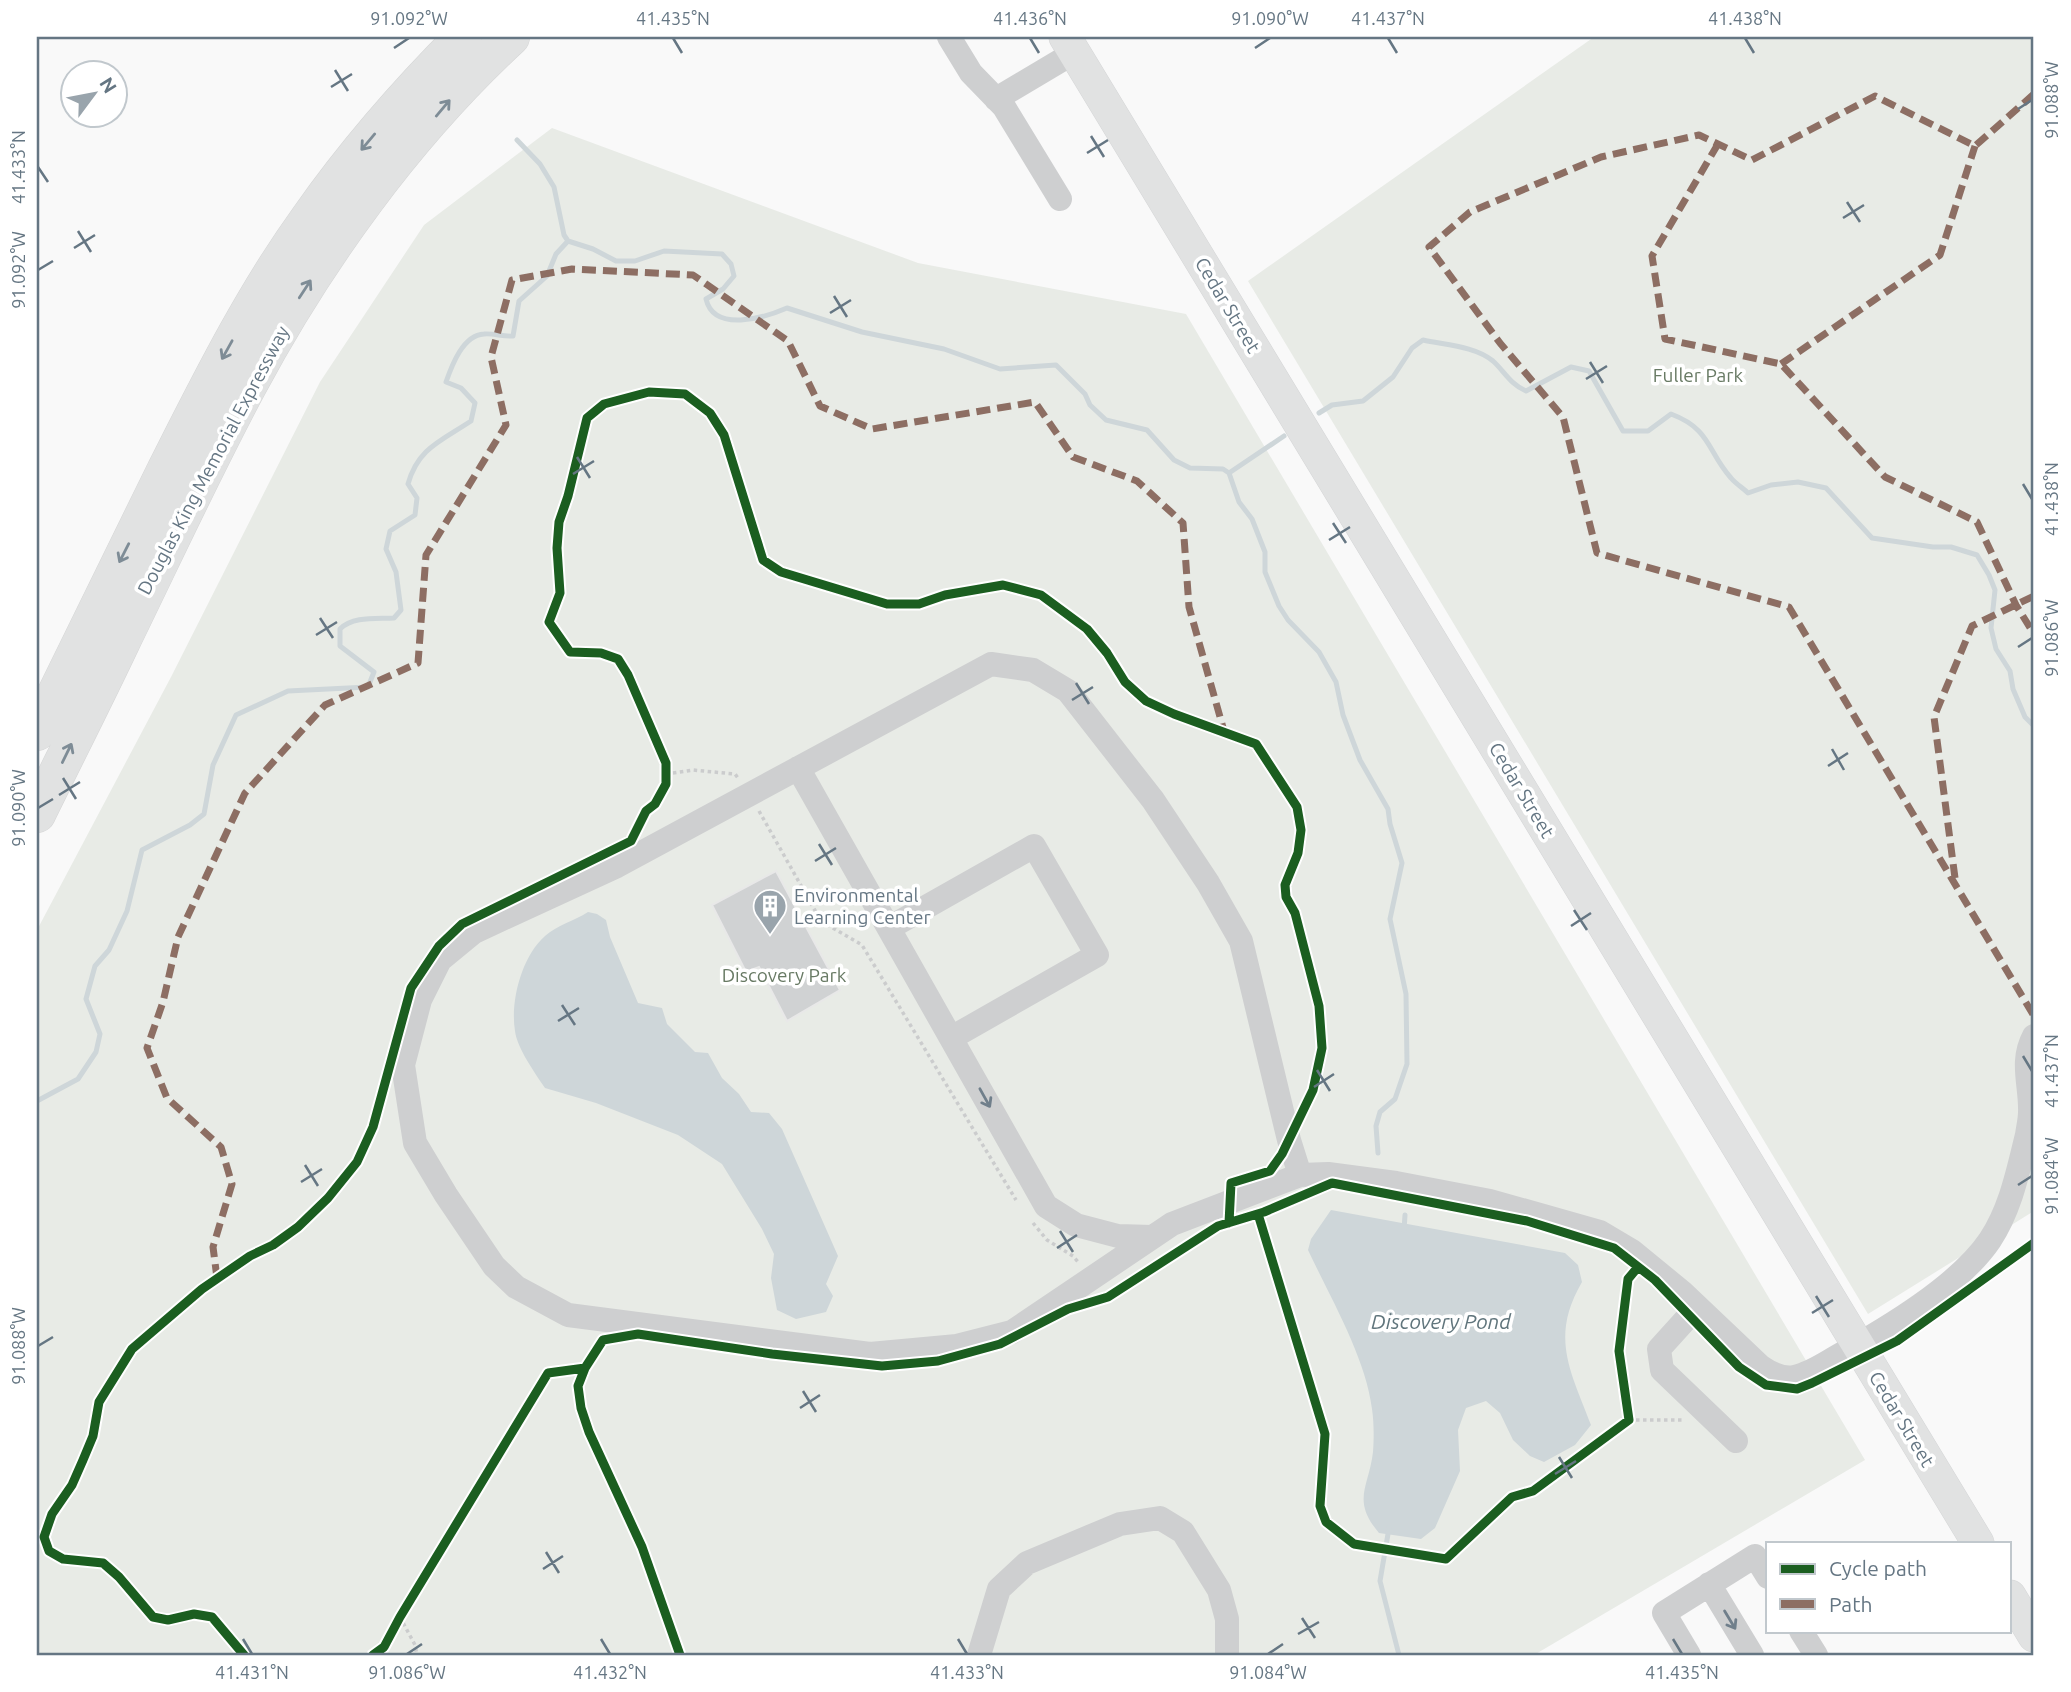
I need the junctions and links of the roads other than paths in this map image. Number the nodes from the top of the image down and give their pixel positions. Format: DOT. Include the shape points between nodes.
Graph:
graph roads {
  1 [pos="463,37"];
  2 [pos="511,37"];
  3 [pos="949,37"];
  4 [pos="1070,44"];
  5 [pos="996,99"];
  6 [pos="1060,199"];
  7 [pos="37,732"];
  8 [pos="799,768"];
  9 [pos="37,814"];
  10 [pos="889,928"];
  11 [pos="2034,1036"];
  12 [pos="951,1038"];
  13 [pos="2031,1128"];
  14 [pos="1300,1175"];
  15 [pos="1152,1237"];
  16 [pos="1697,1307"];
  17 [pos="1858,1345"];
  18 [pos="1736,1441"];
  19 [pos="1977,1542"];
  20 [pos="1766,1574"];
  21 [pos="1709,1584"];
  22 [pos="2011,1598"];
  23 [pos="1802,1632"];
  24 [pos="2034,1636"];
  25 [pos="979,1655"];
  26 [pos="1227,1655"];
  27 [pos="1689,1655"];
  28 [pos="1752,1655"];
  29 [pos="1816,1655"];
  1 -- 7 [label="highway, Douglas King Memorial Expressway, one-way" via="347,167 277,267 226,351"];
  9 -- 2 [label="highway, Douglas King Memorial Expressway, one-way" via="204,471 296,304 390,169"];
  3 -- 5 [label="lane" via="971,73"];
  4 -- 5 [label="lane"];
  4 -- 17 [label="main road, Cedar Street"];
  5 -- 6 [label="lane"];
  8 -- 10 [label="lane"];
  8 -- 14 [label="lane" via="991,664 1033,670 1068,691 1153,800 1241,941"];
  8 -- 15 [label="lane" via="617,866 474,932 440,960 420,1000 402,1065 415,1143 494,1266 516,1287 568,1315 870,1354 957,1346 1012,1332"];
  10 -- 12 [label="lane"];
  10 -- 12 [label="lane" via="1034,846 1097,955"];
  11 -- 13 [label="lane" via="2026,1070"];
  12 -- 15 [label="lane, one-way" via="1046,1206 1076,1225 1118,1236"];
  13 -- 17 [label="lane" via="2013,1192 1988,1241 1931,1297"];
  14 -- 15 [label="lane" via="1172,1224"];
  14 -- 16 [label="lane" via="1396,1183 1490,1201 1600,1232 1632,1251"];
  16 -- 17 [label="lane" via="1760,1366 1784,1377 1812,1370"];
  16 -- 18 [label="lane" via="1659,1349 1662,1370"];
  17 -- 19 [label="main road, Cedar Street"];
  20 -- 21 [label="lane" via="1755,1556"];
  21 -- 27 [label="lane" via="1664,1613"];
  21 -- 28 [label="lane, one-way"];
  22 -- 24 [label="main road"];
  23 -- 29 [label="lane"];
  25 -- 26 [label="lane" via="999,1589 1027,1563 1120,1524 1160,1518 1183,1532 1219,1590 1227,1619"];
}
